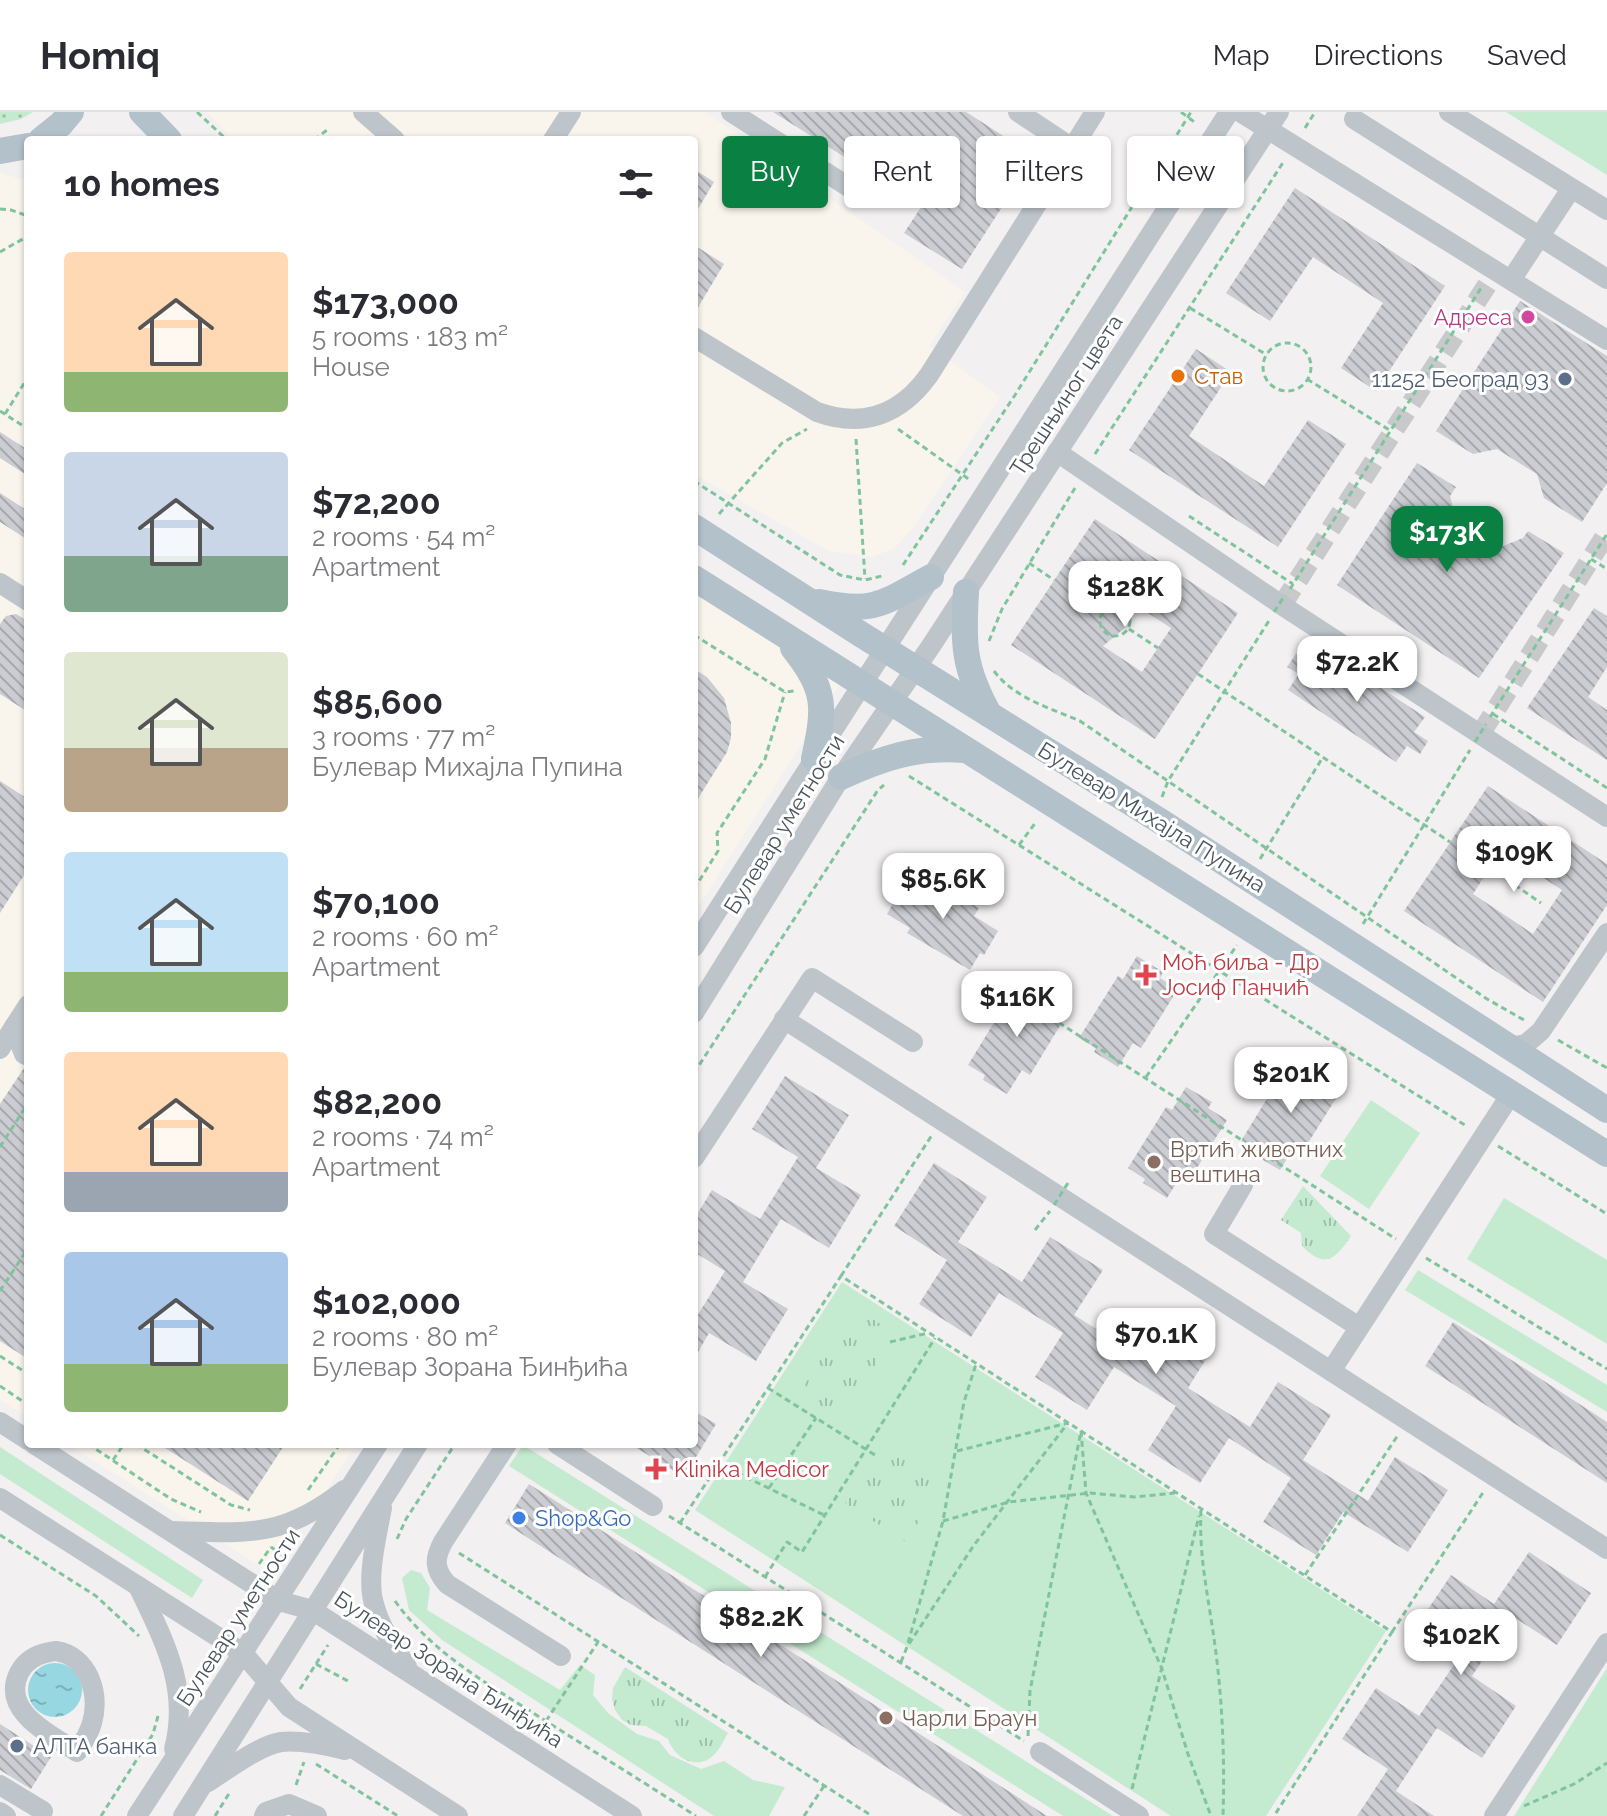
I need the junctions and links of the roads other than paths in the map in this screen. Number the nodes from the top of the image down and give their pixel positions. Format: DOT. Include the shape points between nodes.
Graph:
graph roads {
  1 [pos="71,112"];
  2 [pos="142,112"];
  3 [pos="363,112"];
  4 [pos="571,112"];
  5 [pos="731,112"];
  6 [pos="1018,112"];
  7 [pos="1095,112"];
  8 [pos="1229,112"];
  9 [pos="1240,112"];
  10 [pos="1449,112"];
  11 [pos="1354,119"];
  12 [pos="1274,120"];
  13 [pos="46,136"];
  14 [pos="165,136"];
  15 [pos="390,136"];
  16 [pos="556,136"];
  17 [pos="1054,136"];
  18 [pos="1079,136"];
  19 [pos="844,184"];
  20 [pos="1571,189"];
  21 [pos="1033,208"];
  22 [pos="1607,210"];
  23 [pos="1540,236"];
  24 [pos="1607,279"];
  25 [pos="1511,280"];
  26 [pos="698,339"];
  27 [pos="1607,340"];
  28 [pos="1057,452"];
  29 [pos="698,530"];
  30 [pos="931,577"];
  31 [pos="698,581"];
  32 [pos="0,583"];
  33 [pos="966,592"];
  34 [pos="24,598"];
  35 [pos="804,598"];
  36 [pos="781,633"];
  37 [pos="884,649"];
  38 [pos="916,668"];
  39 [pos="861,683"];
  40 [pos="891,702"];
  41 [pos="989,714"];
  42 [pos="967,751"];
  43 [pos="814,759"];
  44 [pos="841,777"];
  45 [pos="1607,817"];
  46 [pos="1607,933"];
  47 [pos="698,941"];
  48 [pos="698,1007"];
  49 [pos="784,1019"];
  50 [pos="14,1026"];
  51 [pos="1541,1031"];
  52 [pos="913,1042"];
  53 [pos="1509,1047"];
  54 [pos="0,1049"];
  55 [pos="24,1054"];
  56 [pos="1541,1069"];
  57 [pos="1511,1094"];
  58 [pos="1607,1110"];
  59 [pos="698,1152"];
  60 [pos="1607,1154"];
  61 [pos="1243,1185"];
  62 [pos="1359,1327"];
  63 [pos="1331,1371"];
  64 [pos="0,1422"];
  65 [pos="24,1437"];
  66 [pos="40,1448"];
  67 [pos="375,1448"];
  68 [pos="415,1448"];
  69 [pos="504,1448"];
  70 [pos="563,1448"];
  71 [pos="354,1482"];
  72 [pos="385,1493"];
  73 [pos="0,1498"];
  74 [pos="653,1506"];
  75 [pos="168,1531"];
  76 [pos="1607,1549"];
  77 [pos="138,1586"];
  78 [pos="279,1601"];
  79 [pos="312,1610"];
  80 [pos="1607,1643"];
  81 [pos="243,1653"];
  82 [pos="561,1656"];
  83 [pos="411,1673"];
  84 [pos="269,1682"];
  85 [pos="77,1752"];
  86 [pos="1040,1752"];
  87 [pos="366,1757"];
  88 [pos="170,1765"];
  89 [pos="0,1785"];
  90 [pos="202,1787"];
  91 [pos="43,1811"];
  92 [pos="0,1812"];
  93 [pos="1133,1812"];
  94 [pos="6,1816"];
  95 [pos="137,1816"];
  96 [pos="183,1816"];
  97 [pos="264,1816"];
  98 [pos="317,1816"];
  99 [pos="458,1816"];
  100 [pos="632,1816"];
  101 [pos="1494,1816"];
  1 -- 13 [label="main road"];
  2 -- 14 [label="main road"];
  3 -- 15 [label="street"];
  4 -- 16 [label="street"];
  5 -- 19 [label="street"];
  6 -- 17 [label="street"];
  7 -- 18 [label="street"];
  8 -- 30 [label="street, Трешњиног цвета"];
  9 -- 12 [label="street"];
  10 -- 20 [label="street"];
  11 -- 23 [label="street"];
  12 -- 25 [label="street" via="1294,145"];
  12 -- 28 [label="street, Трешњиног цвета"];
  20 -- 22 [label="street"];
  20 -- 23 [label="street"];
  21 -- 26 [label="street" via="929,375 913,396 888,412 858,419 817,412"];
  23 -- 24 [label="street"];
  23 -- 25 [label="street"];
  25 -- 27 [label="street"];
  28 -- 33 [label="street, Трешњиног цвета"];
  28 -- 45 [label="street"];
  29 -- 35 [label="main road, Булевар Михајла Пупина"];
  30 -- 35 [label="main road" via="871,606 851,609"];
  30 -- 37 [label="street, Трешњиног цвета"];
  31 -- 36 [label="main road, Булевар Михајла Пупина"];
  32 -- 34 [label="street"];
  33 -- 38 [label="street, Трешњиног цвета"];
  33 -- 41 [label="main road" via="966,665"];
  35 -- 37 [label="main road, Булевар Михајла Пупина"];
  36 -- 39 [label="main road, Булевар Михајла Пупина"];
  36 -- 43 [label="main road" via="819,687"];
  37 -- 38 [label="main road, Булевар Михајла Пупина"];
  37 -- 39 [label="street, Трешњиног цвета"];
  38 -- 40 [label="street, Трешњиног цвета"];
  38 -- 41 [label="main road, Булевар Михајла Пупина"];
  39 -- 40 [label="main road, Булевар Михајла Пупина"];
  39 -- 43 [label="street, Булевар уметности"];
  40 -- 42 [label="main road, Булевар Михајла Пупина"];
  40 -- 44 [label="street, Булевар уметности"];
  41 -- 53 [label="main road, Булевар Михајла Пупина"];
  42 -- 44 [label="main road" via="905,752"];
  42 -- 57 [label="main road, Булевар Михајла Пупина"];
  43 -- 47 [label="street, Булевар уметности"];
  44 -- 48 [label="street, Булевар уметности"];
  46 -- 51 [label="street"];
  49 -- 52 [label="street" via="812,978"];
  49 -- 59 [label="street"];
  49 -- 63 [label="street"];
  50 -- 54 [label="street"];
  50 -- 55 [label="street"];
  51 -- 53 [label="street" via="1526,1044"];
  51 -- 56 [label="street"];
  53 -- 56 [label="main road, Булевар Михајла Пупина"];
  56 -- 58 [label="main road, Булевар Михајла Пупина"];
  57 -- 60 [label="main road, Булевар Михајла Пупина"];
  57 -- 62 [label="street"];
  61 -- 62 [label="street" via="1214,1234"];
  62 -- 63 [label="street"];
  63 -- 76 [label="street"];
  64 -- 65 [label="street"];
  66 -- 75 [label="street, Булевар Зорана Ђинђића"];
  67 -- 71 [label="street, Булевар уметности"];
  68 -- 72 [label="street"];
  69 -- 82 [label="street" via="436,1554 436,1568 447,1584"];
  70 -- 74 [label="street"];
  71 -- 75 [label="street" via="286,1526 224,1533"];
  71 -- 78 [label="street, Булевар уметности"];
  72 -- 79 [label="street"];
  72 -- 83 [label="street" via="372,1593 383,1627"];
  73 -- 77 [label="street"];
  75 -- 78 [label="street, Булевар Зорана Ђинђића"];
  77 -- 81 [label="street"];
  77 -- 88 [label="street" via="176,1675 180,1725"];
  78 -- 79 [label="street, Булевар Зорана Ђинђића"];
  78 -- 81 [label="street, Булевар уметности"];
  79 -- 83 [label="street, Булевар Зорана Ђинђића"];
  79 -- 84 [label="street"];
  80 -- 101 [label="street"];
  81 -- 84 [label="street"];
  81 -- 88 [label="street, Булевар уметности"];
  83 -- 100 [label="street, Булевар Зорана Ђинђића"];
  84 -- 87 [label="street" via="289,1707"];
  84 -- 90 [label="street"];
  85 -- 85 [label="street" via="94,1715 91,1682 76,1658 65,1652 42,1653 15,1680 17,1705"];
  86 -- 93 [label="street"];
  87 -- 90 [label="street" via="317,1743 280,1742"];
  87 -- 99 [label="street"];
  88 -- 95 [label="street, Булевар уметности"];
  89 -- 91 [label="street"];
  90 -- 96 [label="street"];
  92 -- 94 [label="street"];
  97 -- 98 [label="street" via="289,1804"];
}
